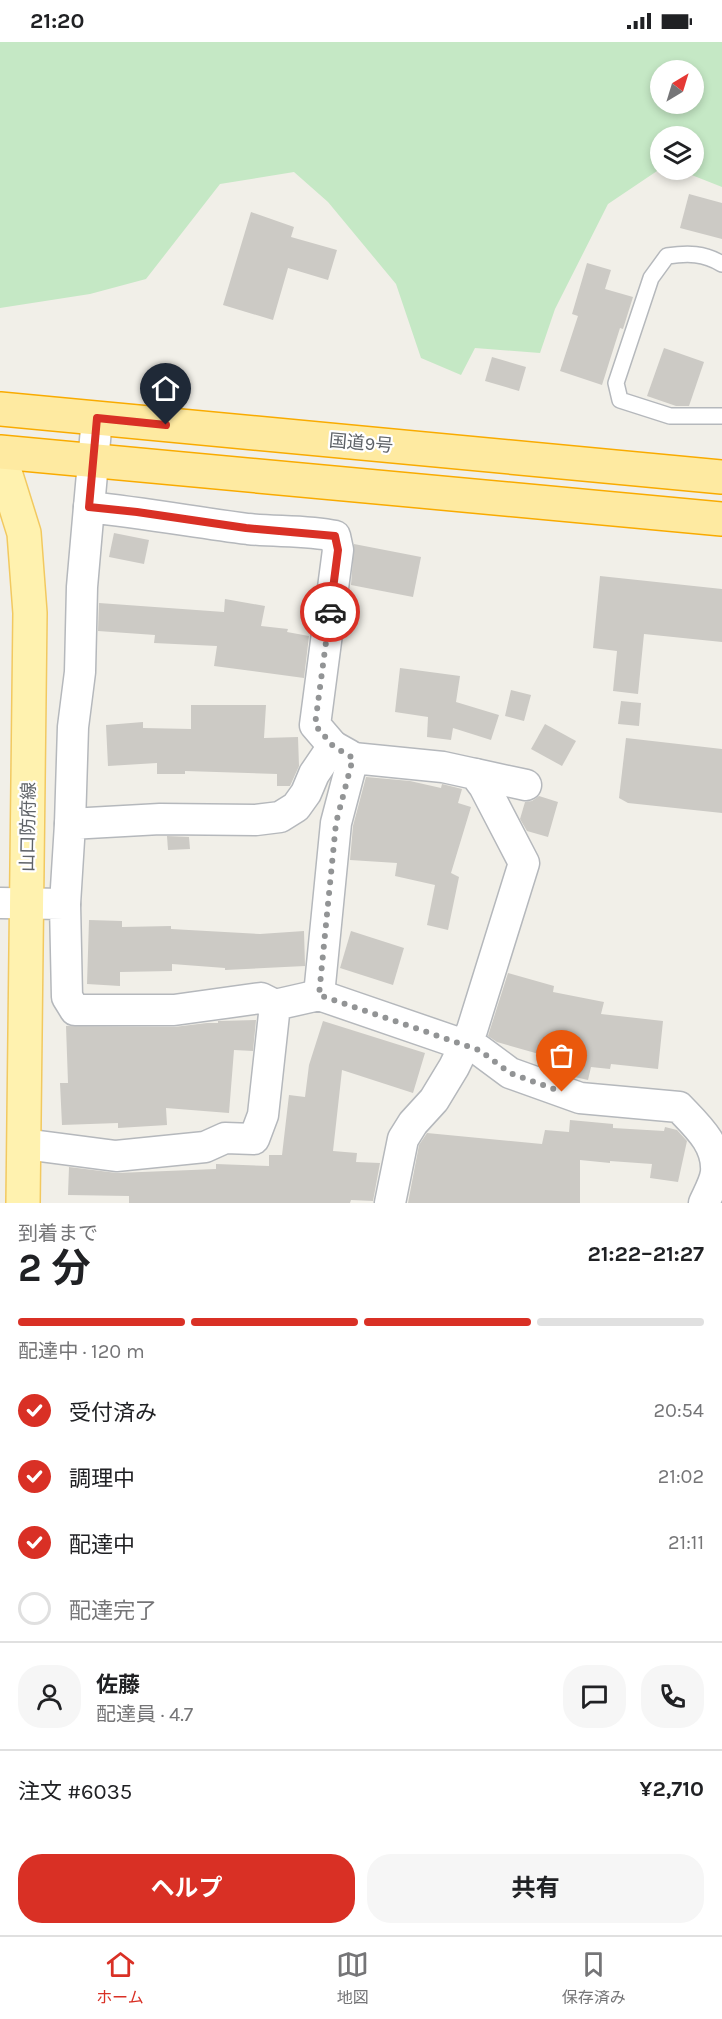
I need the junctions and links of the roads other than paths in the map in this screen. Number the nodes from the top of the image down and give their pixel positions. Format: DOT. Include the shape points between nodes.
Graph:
graph roads {
  1 [pos="722,264"];
  2 [pos="9,410"];
  3 [pos="722,416"];
  4 [pos="97,418"];
  5 [pos="0,454"];
  6 [pos="92,461"];
  7 [pos="722,477"];
  8 [pos="89,507"];
  9 [pos="722,519"];
  10 [pos="343,752"];
  11 [pos="475,774"];
  12 [pos="526,785"];
  13 [pos="70,824"];
  14 [pos="13,903"];
  15 [pos="65,904"];
  16 [pos="319,995"];
  17 [pos="275,1005"];
  18 [pos="465,1045"];
  19 [pos="24,1144"];
  20 [pos="722,1198"];
  21 [pos="23,1203"];
  22 [pos="390,1203"];
  23 [pos="704,1203"];
  1 -- 3 [label="lane" via="690,252 667,256 651,278 616,383 620,400 670,416"];
  2 -- 4 [label="highway, 国道9号"];
  4 -- 6 [label="street"];
  4 -- 7 [label="highway, 国道9号"];
  5 -- 6 [label="highway"];
  5 -- 14 [label="main road, 山口防府線" via="24,533 30,613"];
  6 -- 8 [label="street"];
  6 -- 9 [label="highway"];
  8 -- 10 [label="street" via="335,536 338,550 315,725"];
  8 -- 13 [label="street"];
  10 -- 11 [label="street"];
  10 -- 13 [label="street" via="314,774 296,807 280,817"];
  10 -- 16 [label="street"];
  11 -- 12 [label="street"];
  11 -- 18 [label="street" via="524,863"];
  13 -- 15 [label="street"];
  14 -- 15 [label="street"];
  14 -- 19 [label="main road, 山口防府線"];
  15 -- 17 [label="street" via="67,997 75,1010 174,1010 261,998"];
  16 -- 17 [label="street"];
  16 -- 18 [label="street"];
  17 -- 19 [label="street" via="262,1115 254,1139 225,1138 206,1147 116,1155"];
  18 -- 22 [label="street" via="434,1100 403,1139"];
  18 -- 23 [label="street" via="479,1050 510,1073 580,1098 679,1107 715,1150 716,1173"];
  19 -- 21 [label="main road, 山口防府線"];
  20 -- 23 [label="street"];
}
